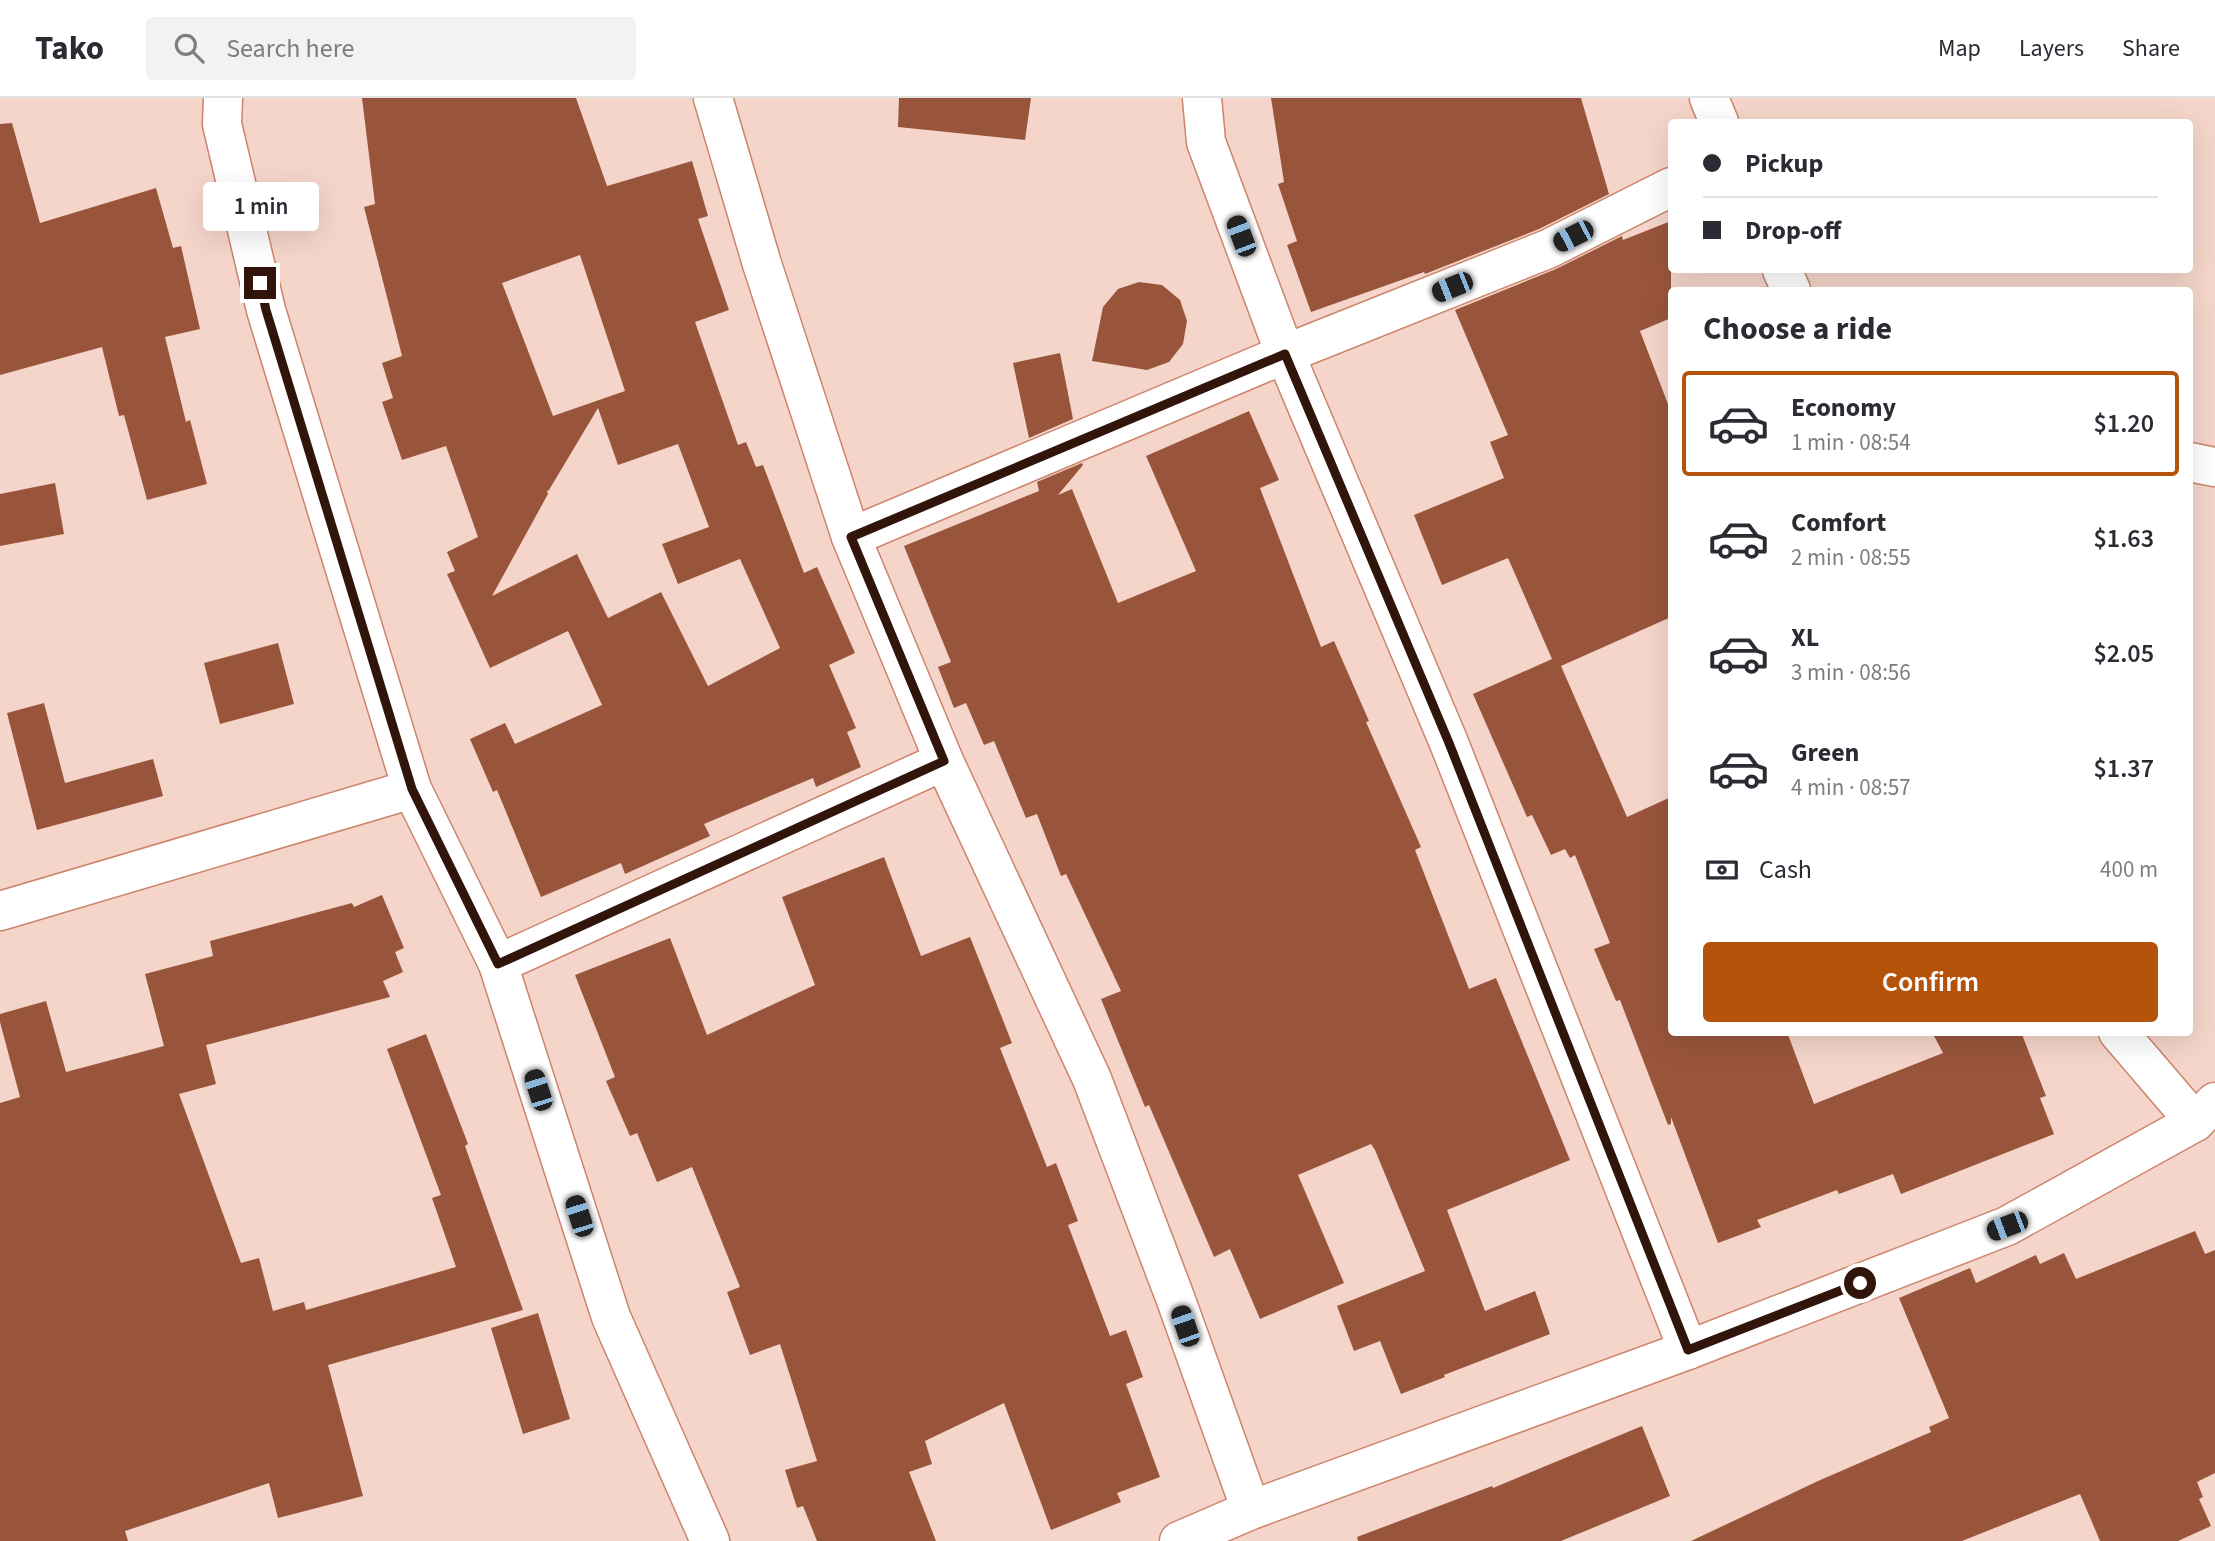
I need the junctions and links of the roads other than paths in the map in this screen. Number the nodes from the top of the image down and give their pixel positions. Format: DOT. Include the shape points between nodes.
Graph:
graph roads {
  1 [pos="223,98"];
  2 [pos="713,98"];
  3 [pos="1202,98"];
  4 [pos="1709,98"];
  5 [pos="1718,119"];
  6 [pos="1668,189"];
  7 [pos="1285,354"];
  8 [pos="2193,463"];
  9 [pos="2215,467"];
  10 [pos="851,537"];
  11 [pos="944,761"];
  12 [pos="412,789"];
  13 [pos="0,911"];
  14 [pos="498,964"];
  15 [pos="2122,1036"];
  16 [pos="2205,1112"];
  17 [pos="1688,1350"];
  18 [pos="1251,1510"];
  19 [pos="710,1541"];
  20 [pos="1179,1541"];
  1 -- 12 [label="street" via="222,124 266,310"];
  2 -- 10 [label="street"];
  3 -- 7 [label="street" via="1206,142"];
  4 -- 5 [label="street"];
  6 -- 7 [label="street" via="1548,249"];
  7 -- 10 [label="street"];
  7 -- 17 [label="street" via="1449,743"];
  8 -- 9 [label="street"];
  10 -- 11 [label="street"];
  11 -- 14 [label="street"];
  11 -- 18 [label="street" via="1093,1079"];
  12 -- 13 [label="street"];
  12 -- 14 [label="street"];
  14 -- 19 [label="street" via="611,1317"];
  15 -- 16 [label="street"];
  16 -- 17 [label="street" via="2007,1226"];
  17 -- 18 [label="street"];
  18 -- 20 [label="street"];
}
